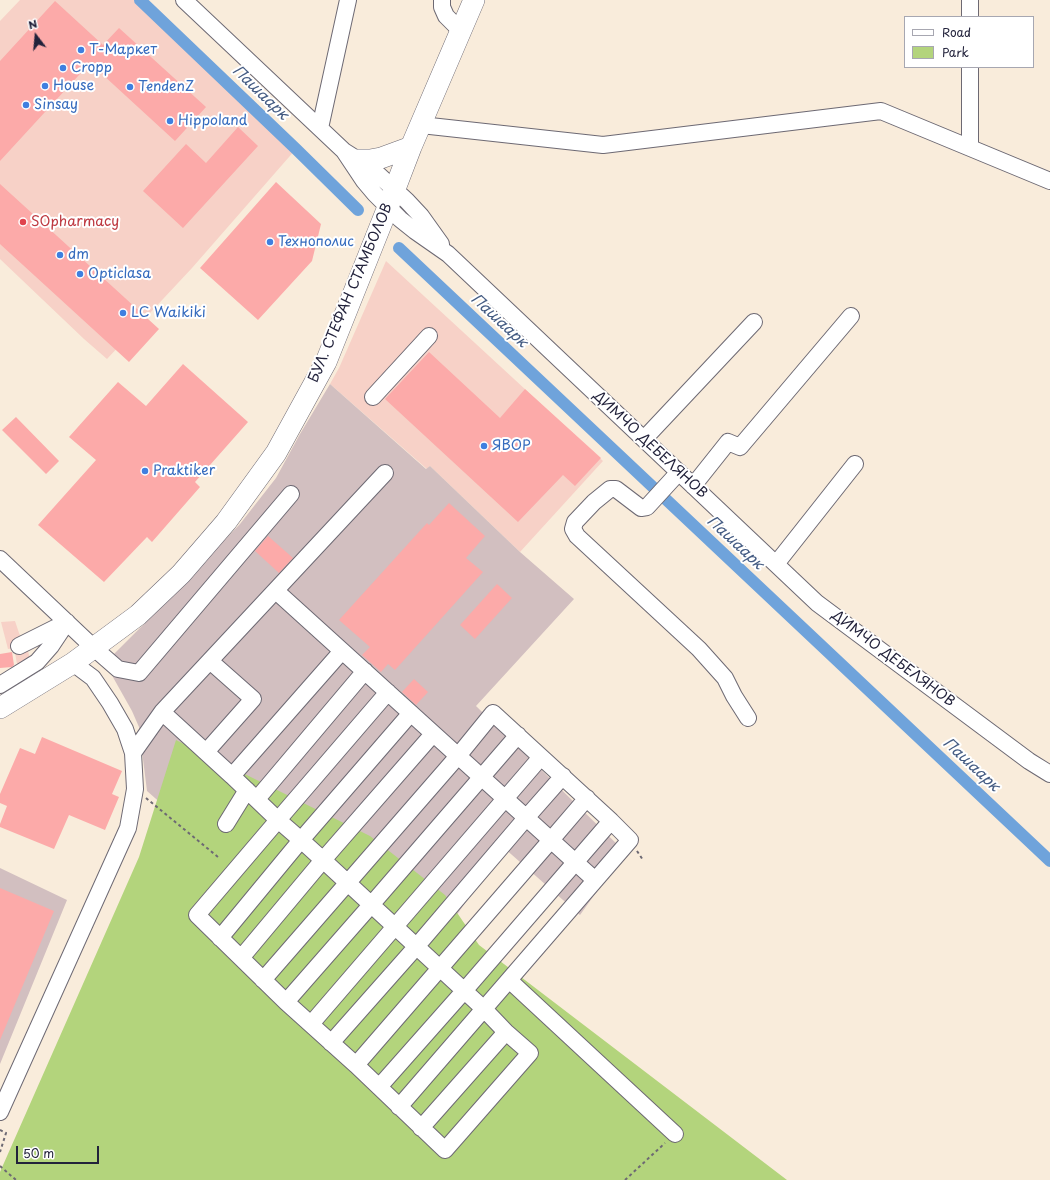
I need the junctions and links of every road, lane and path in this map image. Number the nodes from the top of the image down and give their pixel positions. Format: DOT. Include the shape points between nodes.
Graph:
graph roads {
  1 [pos="184,0"];
  2 [pos="348,0"];
  3 [pos="442,0"];
  4 [pos="474,0"];
  5 [pos="970,0"];
  6 [pos="970,16"];
  7 [pos="461,32"];
  8 [pos="970,68"];
  9 [pos="420,125"];
  10 [pos="320,128"];
  11 [pos="410,147"];
  12 [pos="970,147"];
  13 [pos="351,155"];
  14 [pos="1050,181"];
  15 [pos="391,198"];
  16 [pos="851,316"];
  17 [pos="754,322"];
  18 [pos="429,336"];
  19 [pos="373,397"];
  20 [pos="644,439"];
  21 [pos="855,464"];
  22 [pos="679,472"];
  23 [pos="385,474"];
  24 [pos="693,486"];
  25 [pos="291,494"];
  26 [pos="0,559"];
  27 [pos="776,564"];
  28 [pos="276,591"];
  29 [pos="67,622"];
  30 [pos="19,646"];
  31 [pos="94,648"];
  32 [pos="342,651"];
  33 [pos="210,661"];
  34 [pos="73,663"];
  35 [pos="365,671"];
  36 [pos="0,685"];
  37 [pos="388,692"];
  38 [pos="0,708"];
  39 [pos="162,712"];
  40 [pos="411,713"];
  41 [pos="748,718"];
  42 [pos="433,734"];
  43 [pos="518,735"];
  44 [pos="206,752"];
  45 [pos="133,753"];
  46 [pos="458,756"];
  47 [pos="541,757"];
  48 [pos="1050,774"];
  49 [pos="232,776"];
  50 [pos="563,776"];
  51 [pos="482,777"];
  52 [pos="135,789"];
  53 [pos="252,795"];
  54 [pos="505,798"];
  55 [pos="587,798"];
  56 [pos="526,818"];
  57 [pos="278,820"];
  58 [pos="611,821"];
  59 [pos="226,824"];
  60 [pos="301,840"];
  61 [pos="551,840"];
  62 [pos="218,857"];
  63 [pos="323,860"];
  64 [pos="576,862"];
  65 [pos="595,880"];
  66 [pos="347,883"];
  67 [pos="371,905"];
  68 [pos="395,927"];
  69 [pos="220,938"];
  70 [pos="416,947"];
  71 [pos="241,958"];
  72 [pos="439,968"];
  73 [pos="263,980"];
  74 [pos="509,980"];
  75 [pos="464,991"];
  76 [pos="286,1002"];
  77 [pos="484,1009"];
  78 [pos="311,1024"];
  79 [pos="506,1032"];
  80 [pos="332,1042"];
  81 [pos="356,1065"];
  82 [pos="379,1087"];
  83 [pos="400,1107"];
  84 [pos="0,1112"];
  85 [pos="421,1128"];
  86 [pos="0,1130"];
  87 [pos="675,1134"];
  88 [pos="0,1152"];
  89 [pos="0,1166"];
  90 [pos="16,1180"];
  91 [pos="625,1180"];
  1 -- 10 [label="street"];
  2 -- 10 [label="street"];
  3 -- 7 [label="street" via="446,16"];
  4 -- 7 [label="main road, БУЛ. СТЕФАН СТАМБОЛОВ"];
  5 -- 6 [label="street"];
  7 -- 9 [label="main road, БУЛ. СТЕФАН СТАМБОЛОВ"];
  8 -- 12 [label="street"];
  9 -- 11 [label="main road, БУЛ. СТЕФАН СТАМБОЛОВ"];
  9 -- 12 [label="street" via="603,144 881,111"];
  10 -- 13 [label="street"];
  11 -- 13 [label="main road" via="370,160"];
  11 -- 15 [label="main road, БУЛ. СТЕФАН СТАМБОЛОВ"];
  12 -- 14 [label="street"];
  13 -- 15 [label="street, ДИМЧО ДЕБЕЛЯНОВ" via="364,181 374,194"];
  15 -- 20 [label="street, ДИМЧО ДЕБЕЛЯНОВ" via="400,219 448,254"];
  15 -- 31 [label="main road, БУЛ. СТЕФАН СТАМБОЛОВ" via="326,362 276,453 226,522 180,574 138,615"];
  16 -- 24 [label="street" via="740,447 728,442"];
  17 -- 20 [label="street"];
  18 -- 19 [label="street"];
  20 -- 22 [label="street, ДИМЧО ДЕБЕЛЯНОВ"];
  21 -- 27 [label="street"];
  22 -- 24 [label="street, ДИМЧО ДЕБЕЛЯНОВ"];
  22 -- 41 [label="street" via="647,507 641,508 616,489 610,489 575,522 573,529 577,536 699,649 725,678"];
  23 -- 28 [label="street"];
  24 -- 27 [label="street, ДИМЧО ДЕБЕЛЯНОВ"];
  25 -- 31 [label="street" via="139,673 118,669"];
  26 -- 29 [label="street"];
  27 -- 48 [label="street, ДИМЧО ДЕБЕЛЯНОВ" via="817,603"];
  28 -- 32 [label="street"];
  28 -- 33 [label="street"];
  29 -- 30 [label="street"];
  29 -- 31 [label="street"];
  29 -- 36 [label="street" via="51,646 36,662"];
  31 -- 34 [label="main road, БУЛ. СТЕФАН СТАМБОЛОВ"];
  32 -- 35 [label="street"];
  32 -- 49 [label="street"];
  33 -- 39 [label="street"];
  33 -- 44 [label="street" via="253,699"];
  34 -- 38 [label="main road, БУЛ. СТЕФАН СТАМБОЛОВ"];
  34 -- 45 [label="street" via="93,678 110,703 125,729"];
  35 -- 37 [label="street"];
  35 -- 53 [label="street"];
  37 -- 40 [label="street"];
  37 -- 57 [label="street"];
  39 -- 44 [label="street"];
  39 -- 45 [label="street"];
  40 -- 42 [label="street"];
  40 -- 60 [label="street"];
  42 -- 46 [label="street"];
  42 -- 63 [label="street"];
  43 -- 46 [label="street" via="493,713"];
  43 -- 47 [label="street"];
  43 -- 51 [label="street"];
  44 -- 49 [label="street"];
  45 -- 52 [label="street"];
  46 -- 51 [label="street"];
  46 -- 66 [label="street"];
  47 -- 50 [label="street"];
  47 -- 54 [label="street"];
  49 -- 53 [label="street"];
  50 -- 55 [label="street"];
  50 -- 56 [label="street"];
  51 -- 54 [label="street"];
  51 -- 67 [label="street"];
  52 -- 62 [label="path"];
  52 -- 84 [label="street" via="128,828"];
  53 -- 57 [label="street"];
  53 -- 59 [label="street"];
  54 -- 56 [label="street"];
  54 -- 68 [label="street"];
  55 -- 58 [label="street"];
  55 -- 61 [label="street"];
  56 -- 61 [label="street"];
  56 -- 70 [label="street"];
  57 -- 60 [label="street"];
  57 -- 69 [label="street" via="197,915"];
  58 -- 64 [label="street"];
  58 -- 65 [label="street" via="630,840"];
  60 -- 63 [label="street"];
  60 -- 69 [label="street"];
  61 -- 64 [label="street"];
  61 -- 72 [label="street"];
  63 -- 66 [label="street"];
  63 -- 71 [label="street"];
  64 -- 65 [label="street"];
  64 -- 75 [label="street"];
  65 -- 74 [label="street"];
  66 -- 67 [label="street"];
  66 -- 73 [label="street"];
  67 -- 68 [label="street"];
  67 -- 76 [label="street"];
  68 -- 70 [label="street"];
  68 -- 78 [label="street"];
  69 -- 71 [label="street"];
  70 -- 72 [label="street"];
  70 -- 80 [label="street"];
  71 -- 73 [label="street"];
  72 -- 75 [label="street"];
  72 -- 81 [label="street"];
  73 -- 76 [label="street"];
  74 -- 77 [label="street"];
  74 -- 87 [label="street"];
  75 -- 77 [label="street"];
  75 -- 82 [label="street"];
  76 -- 78 [label="street"];
  77 -- 79 [label="street"];
  77 -- 83 [label="street"];
  78 -- 80 [label="street"];
  79 -- 85 [label="street"];
  79 -- 85 [label="street" via="530,1052 445,1150"];
  80 -- 81 [label="street"];
  81 -- 82 [label="street"];
  82 -- 83 [label="street"];
  83 -- 85 [label="street"];
  86 -- 88 [label="path" via="6,1133"];
  87 -- 91 [label="path"];
  89 -- 90 [label="path"];
}
